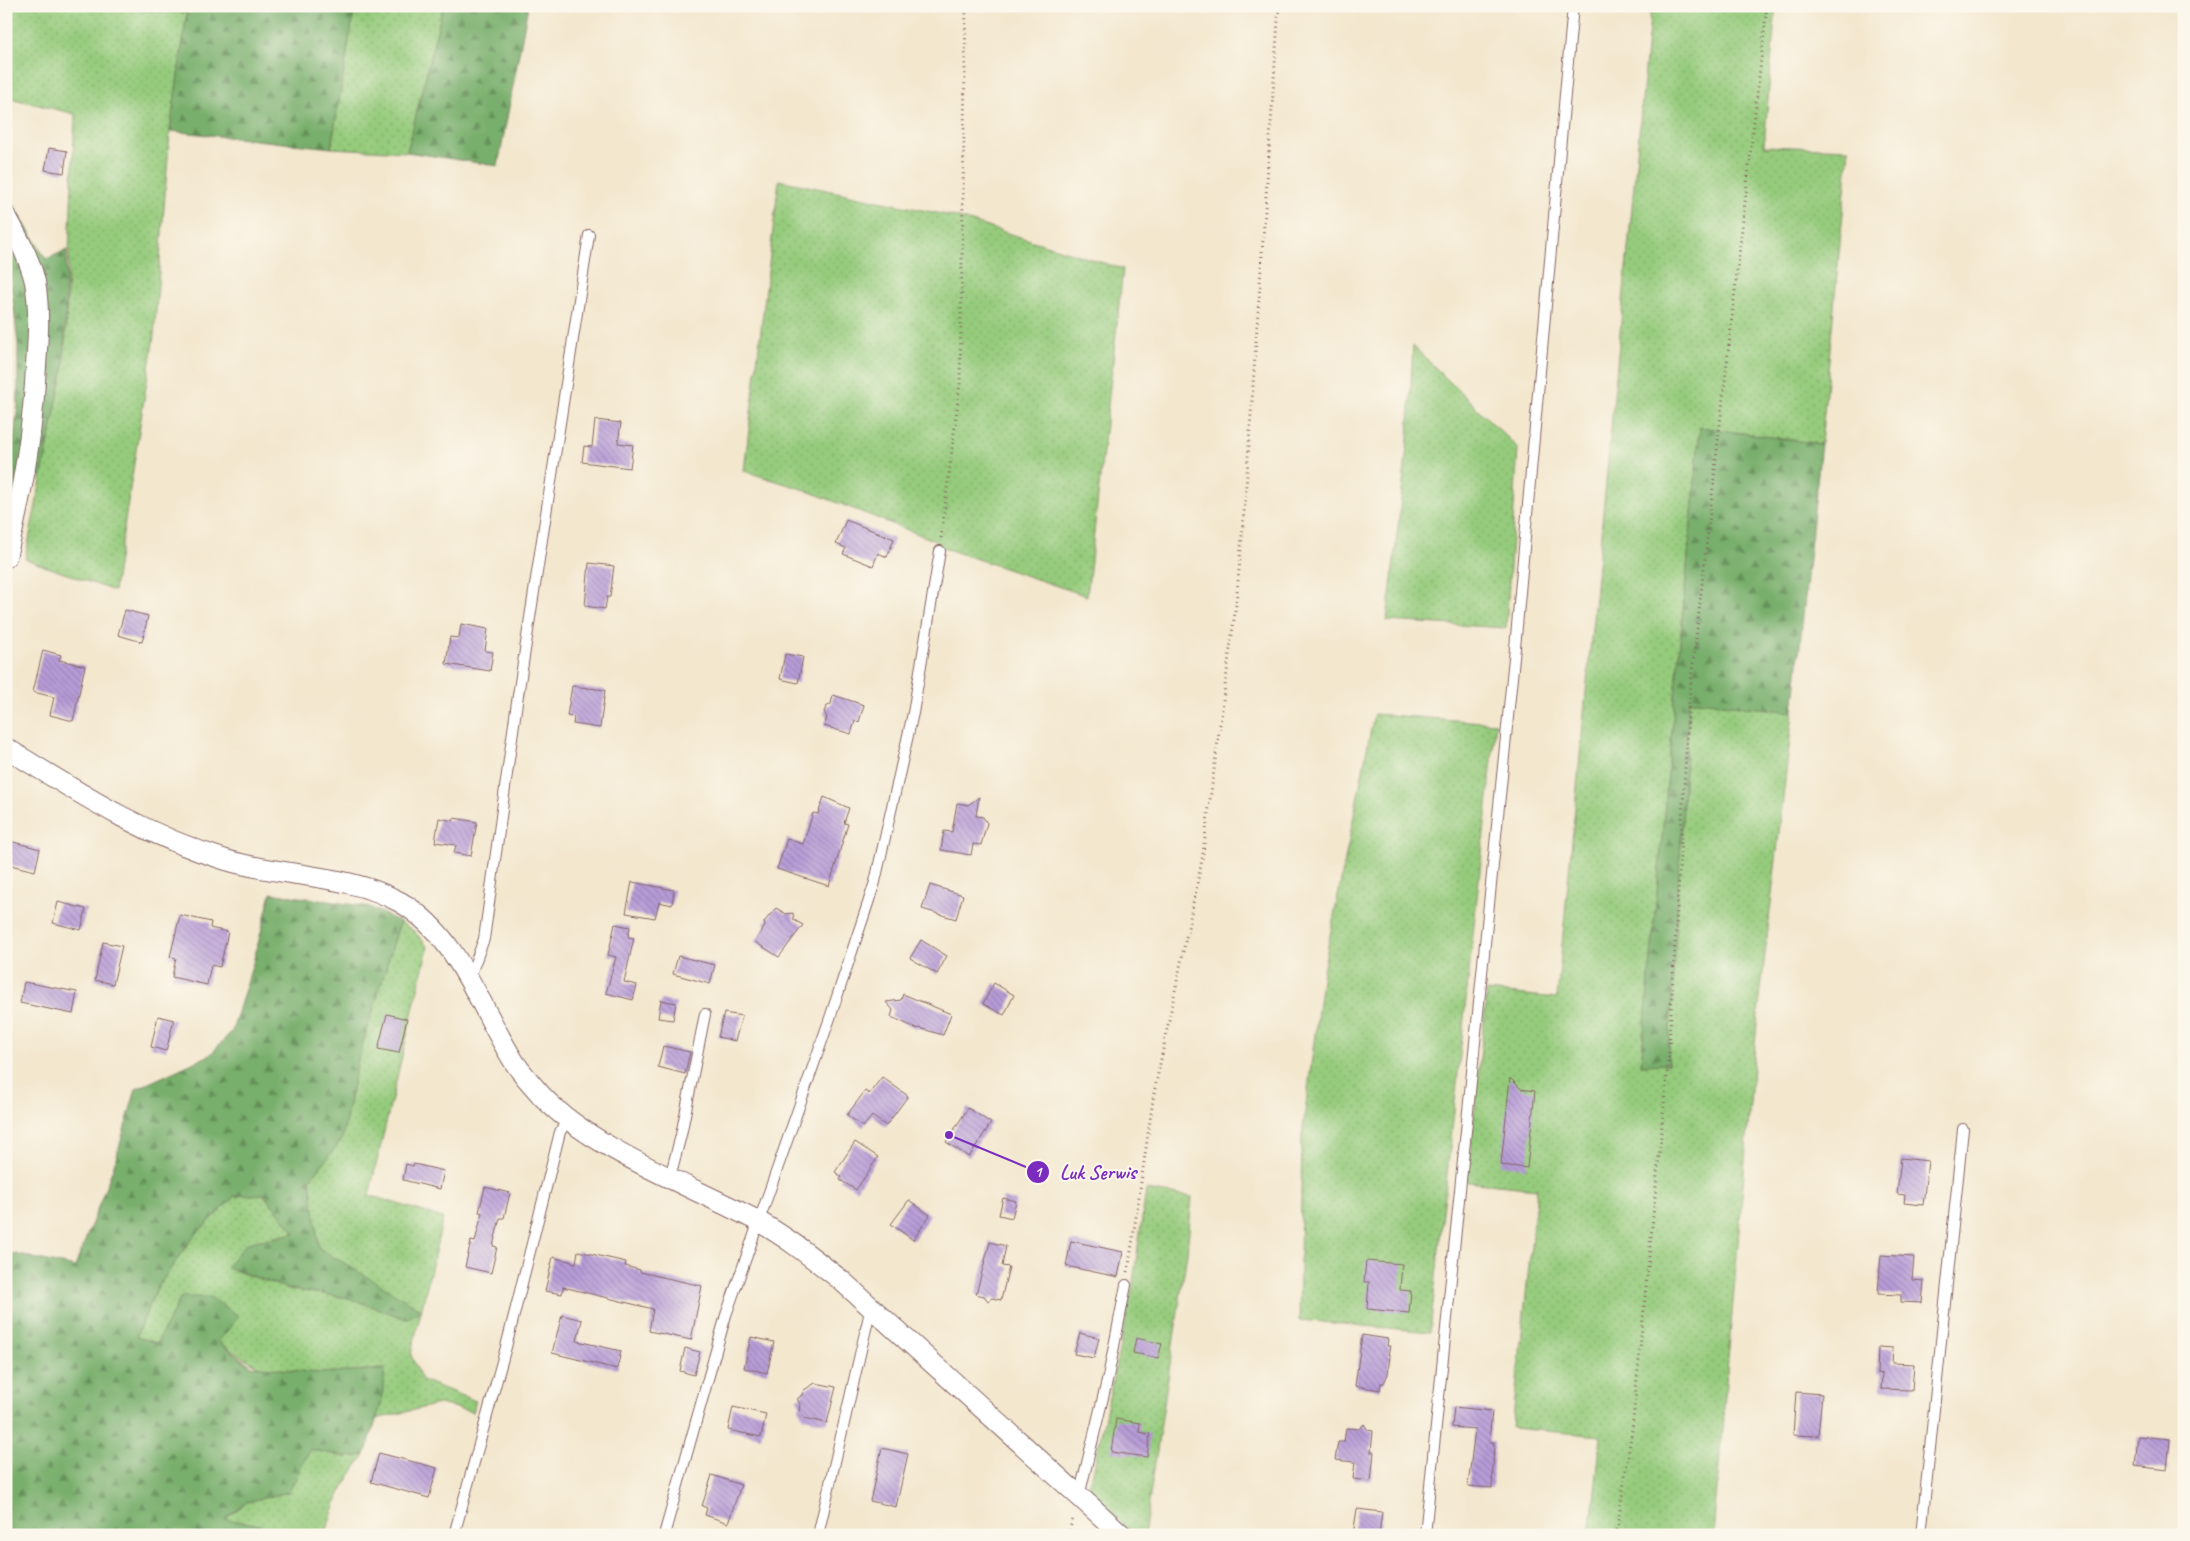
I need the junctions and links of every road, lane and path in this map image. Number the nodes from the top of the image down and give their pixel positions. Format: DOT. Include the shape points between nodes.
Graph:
graph roads {
  1 [pos="966,6"];
  2 [pos="1279,6"];
  3 [pos="1572,6"];
  4 [pos="1767,6"];
  5 [pos="6,216"];
  6 [pos="589,235"];
  7 [pos="940,551"];
  8 [pos="6,557"];
  9 [pos="6,748"];
  10 [pos="468,980"];
  11 [pos="705,1014"];
  12 [pos="567,1120"];
  13 [pos="1963,1129"];
  14 [pos="670,1177"];
  15 [pos="757,1221"];
  16 [pos="1126,1285"];
  17 [pos="871,1307"];
  18 [pos="1079,1496"];
  19 [pos="454,1535"];
  20 [pos="664,1535"];
  21 [pos="818,1535"];
  22 [pos="1122,1535"];
  23 [pos="1425,1535"];
  24 [pos="1616,1535"];
  25 [pos="1921,1535"];
  1 -- 7 [label="path" via="960,384"];
  2 -- 16 [label="path" via="1246,502 1236,604 1202,860 1154,1092"];
  3 -- 23 [label="lane" via="1515,648"];
  4 -- 24 [label="path" via="1690,700 1668,1064 1632,1430"];
  5 -- 8 [label="street" via="20,240 34,281 39,319 33,422 22,496"];
  6 -- 10 [label="lane" via="484,939"];
  7 -- 15 [label="lane" via="913,713 875,882"];
  9 -- 10 [label="street" via="115,814 181,844 260,870 340,881 400,902 426,921 454,954"];
  10 -- 12 [label="street" via="522,1073"];
  11 -- 14 [label="lane"];
  12 -- 14 [label="street"];
  12 -- 19 [label="lane" via="560,1132"];
  13 -- 25 [label="lane"];
  14 -- 15 [label="street"];
  15 -- 17 [label="street" via="800,1248"];
  15 -- 20 [label="lane" via="726,1315"];
  16 -- 18 [label="lane"];
  17 -- 18 [label="street"];
  17 -- 21 [label="lane"];
  18 -- 22 [label="street"];
}
